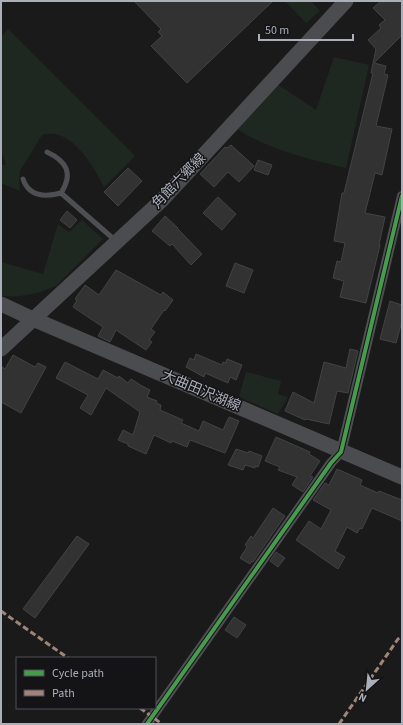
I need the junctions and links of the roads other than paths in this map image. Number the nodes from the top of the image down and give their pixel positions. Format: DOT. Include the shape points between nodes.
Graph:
graph roads {
  1 [pos="346,1"];
  2 [pos="46,152"];
  3 [pos="23,179"];
  4 [pos="61,193"];
  5 [pos="402,196"];
  6 [pos="117,242"];
  7 [pos="1,304"];
  8 [pos="33,319"];
  9 [pos="1,349"];
  10 [pos="342,452"];
  11 [pos="402,477"];
  12 [pos="147,724"];
  1 -- 6 [label="main road, 角館六郷線" via="163,199"];
  2 -- 4 [label="lane" via="56,156 68,173 67,184"];
  3 -- 4 [label="lane" via="26,186 39,194 50,196"];
  4 -- 6 [label="lane"];
  5 -- 10 [label="street"];
  6 -- 8 [label="main road, 角館六郷線"];
  7 -- 8 [label="main road, 大曲田沢湖線"];
  8 -- 9 [label="main road, 角館六郷線"];
  8 -- 10 [label="main road, 大曲田沢湖線"];
  10 -- 11 [label="main road, 大曲田沢湖線"];
  10 -- 12 [label="street"];
}
